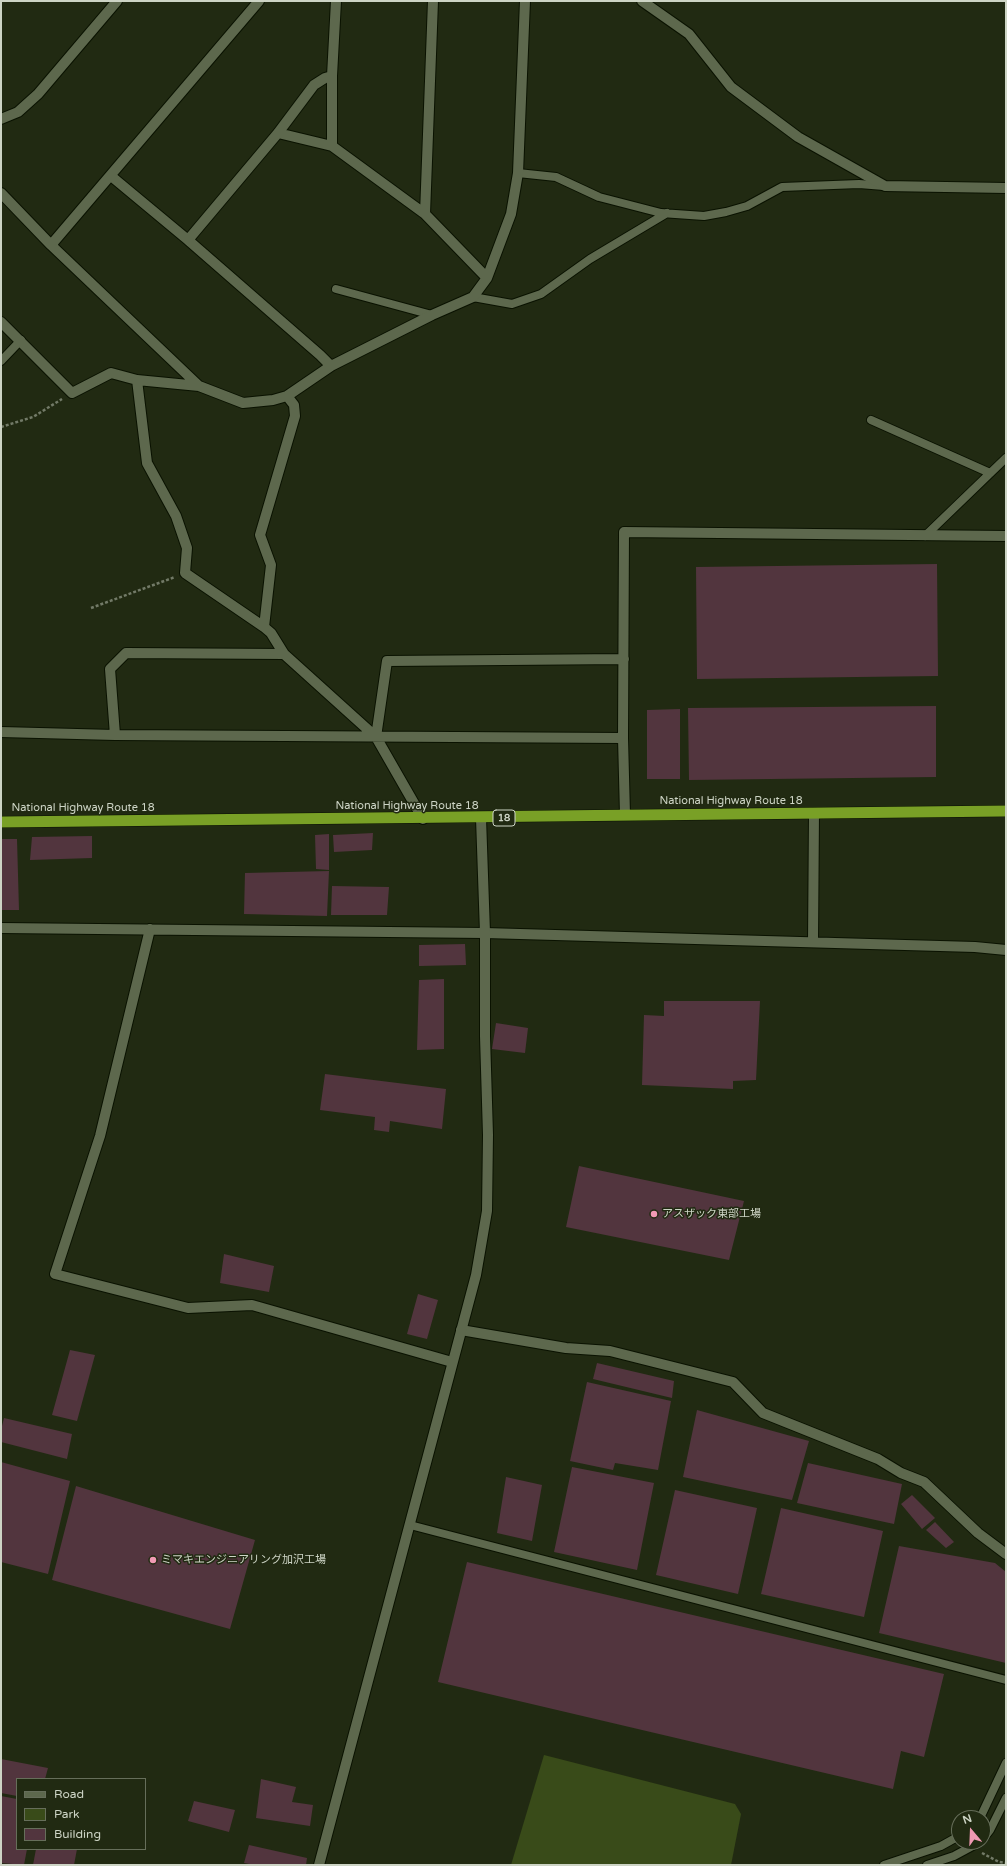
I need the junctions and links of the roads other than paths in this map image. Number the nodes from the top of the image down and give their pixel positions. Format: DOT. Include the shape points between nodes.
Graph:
graph roads {
  1 [pos="117,1"];
  2 [pos="259,1"];
  3 [pos="336,1"];
  4 [pos="433,1"];
  5 [pos="525,1"];
  6 [pos="642,1"];
  7 [pos="332,76"];
  8 [pos="1,119"];
  9 [pos="278,133"];
  10 [pos="332,146"];
  11 [pos="518,173"];
  12 [pos="111,176"];
  13 [pos="885,186"];
  14 [pos="1006,188"];
  15 [pos="1,193"];
  16 [pos="667,213"];
  17 [pos="424,214"];
  18 [pos="188,240"];
  19 [pos="51,245"];
  20 [pos="487,278"];
  21 [pos="336,289"];
  22 [pos="473,297"];
  23 [pos="432,315"];
  24 [pos="1,322"];
  25 [pos="21,340"];
  26 [pos="1,360"];
  27 [pos="331,366"];
  28 [pos="137,380"];
  29 [pos="199,386"];
  30 [pos="287,396"];
  31 [pos="871,420"];
  32 [pos="1006,458"];
  33 [pos="990,473"];
  34 [pos="925,536"];
  35 [pos="1006,536"];
  36 [pos="264,627"];
  37 [pos="284,654"];
  38 [pos="624,659"];
  39 [pos="1,732"];
  40 [pos="115,734"];
  41 [pos="376,737"];
  42 [pos="623,738"];
  43 [pos="1006,812"];
  44 [pos="814,813"];
  45 [pos="625,814"];
  46 [pos="481,818"];
  47 [pos="422,819"];
  48 [pos="1,822"];
  49 [pos="1,928"];
  50 [pos="150,929"];
  51 [pos="486,933"];
  52 [pos="812,942"];
  53 [pos="1006,950"];
  54 [pos="461,1330"];
  55 [pos="452,1362"];
  56 [pos="410,1525"];
  57 [pos="1006,1554"];
  58 [pos="1006,1680"];
  59 [pos="1006,1763"];
  60 [pos="1006,1798"];
  61 [pos="984,1810"];
  62 [pos="991,1828"];
  63 [pos="951,1840"];
  64 [pos="965,1850"];
  65 [pos="319,1865"];
  66 [pos="884,1865"];
  67 [pos="927,1865"];
  1 -- 8 [label="street" via="38,94 18,112"];
  2 -- 12 [label="street"];
  3 -- 7 [label="street"];
  4 -- 17 [label="street"];
  5 -- 11 [label="street"];
  6 -- 13 [label="street" via="689,34 731,87 798,137"];
  7 -- 9 [label="street" via="314,85"];
  7 -- 10 [label="street"];
  9 -- 10 [label="street"];
  9 -- 18 [label="street"];
  10 -- 17 [label="street"];
  11 -- 16 [label="lane" via="556,177 599,197"];
  11 -- 20 [label="street" via="511,214"];
  12 -- 18 [label="street"];
  12 -- 19 [label="street"];
  13 -- 14 [label="street"];
  13 -- 16 [label="lane" via="860,184 782,187 747,206 726,212 704,216"];
  15 -- 19 [label="street"];
  16 -- 22 [label="lane" via="590,259 541,294 512,304"];
  17 -- 20 [label="street"];
  18 -- 27 [label="street"];
  19 -- 29 [label="street"];
  20 -- 22 [label="street"];
  21 -- 23 [label="lane"];
  22 -- 23 [label="street"];
  23 -- 27 [label="street"];
  24 -- 25 [label="street"];
  25 -- 26 [label="lane"];
  25 -- 28 [label="street" via="72,393 111,373"];
  27 -- 30 [label="street"];
  28 -- 29 [label="street"];
  28 -- 36 [label="street" via="147,463 178,522 187,548 185,573"];
  29 -- 30 [label="street" via="243,403"];
  30 -- 36 [label="street" via="294,405 295,416 260,535 271,564"];
  31 -- 33 [label="lane"];
  32 -- 33 [label="lane"];
  33 -- 34 [label="lane"];
  34 -- 35 [label="street"];
  34 -- 38 [label="street" via="624,532"];
  36 -- 37 [label="street" via="271,633"];
  37 -- 40 [label="street" via="126,653 110,669"];
  37 -- 41 [label="street"];
  38 -- 41 [label="street" via="387,661"];
  38 -- 42 [label="street"];
  39 -- 40 [label="street"];
  40 -- 41 [label="street"];
  41 -- 42 [label="street"];
  41 -- 47 [label="street"];
  42 -- 45 [label="street"];
  43 -- 44 [label="highway, National Highway Route 18 / 18"];
  44 -- 45 [label="highway, National Highway Route 18 / 18"];
  44 -- 52 [label="street"];
  45 -- 46 [label="highway, National Highway Route 18 / 18"];
  46 -- 47 [label="highway, National Highway Route 18 / 18"];
  46 -- 51 [label="street"];
  47 -- 48 [label="highway, National Highway Route 18 / 18"];
  49 -- 50 [label="street"];
  50 -- 51 [label="street"];
  50 -- 55 [label="street" via="100,1136 55,1274 188,1308 252,1305"];
  51 -- 52 [label="street"];
  51 -- 54 [label="street" via="487,1211 476,1274"];
  52 -- 53 [label="street"];
  54 -- 55 [label="street"];
  54 -- 57 [label="street" via="566,1348 610,1351 733,1382 763,1413 878,1459 901,1473 924,1482 978,1533"];
  55 -- 56 [label="street"];
  56 -- 58 [label="lane"];
  56 -- 65 [label="street"];
  59 -- 61 [label="lane"];
  60 -- 62 [label="lane"];
  63 -- 66 [label="lane"];
  64 -- 67 [label="lane"];
}
